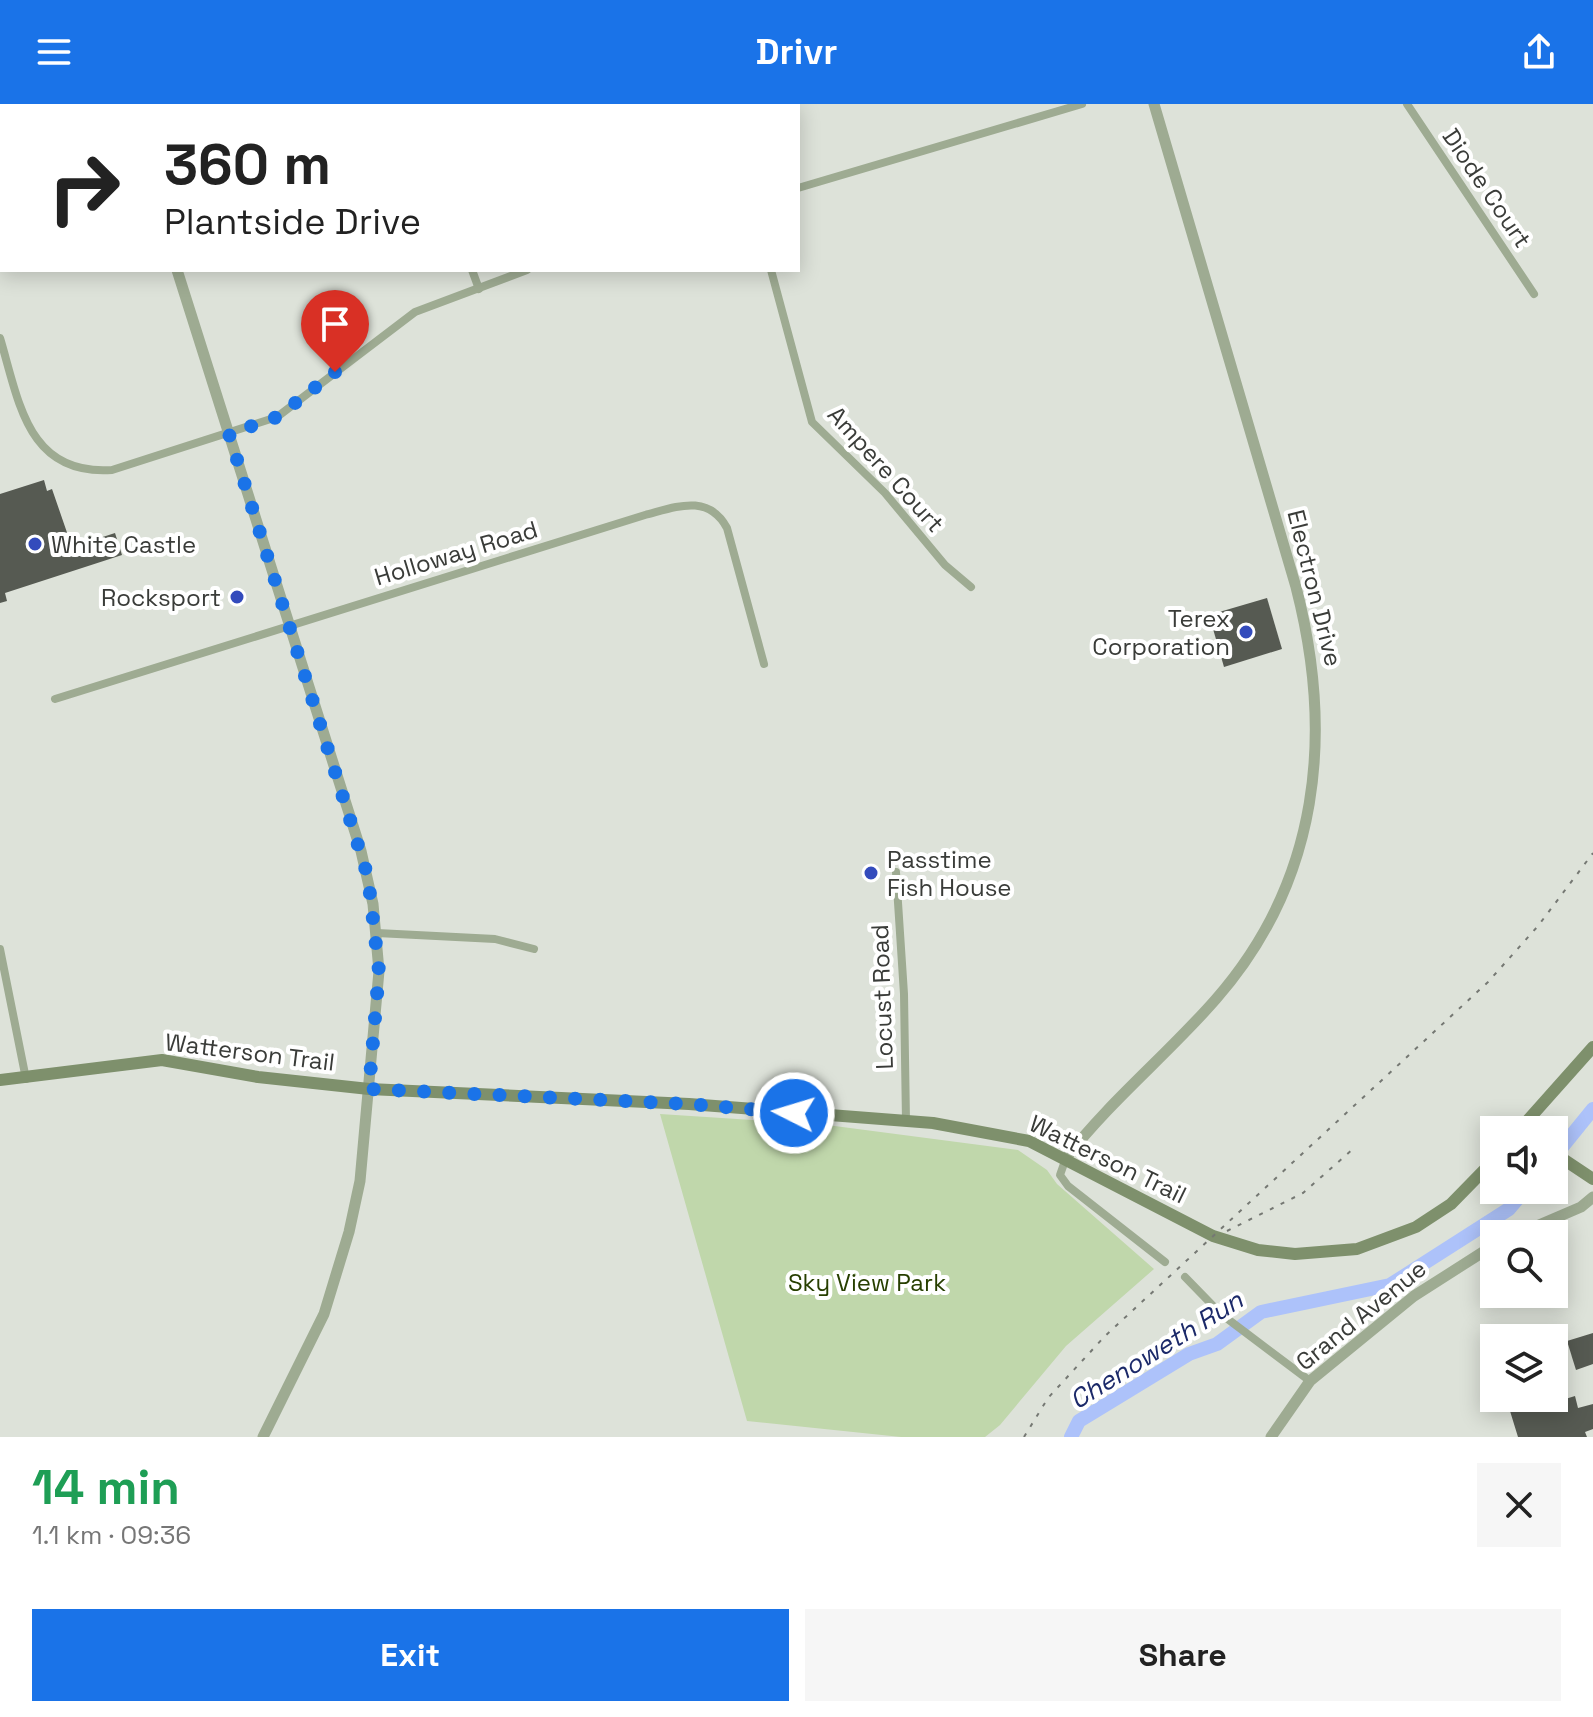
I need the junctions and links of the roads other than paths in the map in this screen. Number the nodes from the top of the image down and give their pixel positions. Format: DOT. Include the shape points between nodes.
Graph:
graph roads {
  1 [pos="1082,104"];
  2 [pos="1154,104"];
  3 [pos="1407,104"];
  4 [pos="800,187"];
  5 [pos="178,272"];
  6 [pos="473,272"];
  7 [pos="522,272"];
  8 [pos="772,272"];
  9 [pos="479,289"];
  10 [pos="1534,294"];
  11 [pos="0,338"];
  12 [pos="229,434"];
  13 [pos="971,587"];
  14 [pos="289,625"];
  15 [pos="764,664"];
  16 [pos="55,699"];
  17 [pos="896,872"];
  18 [pos="377,933"];
  19 [pos="0,949"];
  20 [pos="534,949"];
  21 [pos="1593,1047"];
  22 [pos="27,1079"];
  23 [pos="0,1080"];
  24 [pos="369,1089"];
  25 [pos="1533,1116"];
  26 [pos="906,1121"];
  27 [pos="1066,1158"];
  28 [pos="1568,1163"];
  29 [pos="1480,1174"];
  30 [pos="1593,1179"];
  31 [pos="1593,1197"];
  32 [pos="1551,1220"];
  33 [pos="1480,1254"];
  34 [pos="1165,1262"];
  35 [pos="1185,1277"];
  36 [pos="1310,1381"];
  37 [pos="263,1437"];
  38 [pos="1271,1437"];
  1 -- 4 [label="street"];
  2 -- 27 [label="street, Electron Drive" via="1296,587 1314,664 1317,748 1302,837 1262,934 1219,995"];
  3 -- 10 [label="street, Diode Court"];
  5 -- 12 [label="street"];
  6 -- 9 [label="street"];
  7 -- 9 [label="street"];
  8 -- 13 [label="street, Ampere Court" via="812,422"];
  9 -- 12 [label="street" via="406,317 290,409"];
  11 -- 12 [label="street" via="27,427 47,452 68,464 92,470 123,468"];
  12 -- 14 [label="street"];
  14 -- 15 [label="street, Holloway Road" via="692,504 709,508 727,528"];
  14 -- 16 [label="street, Holloway Road"];
  14 -- 18 [label="street" via="361,851"];
  17 -- 26 [label="street, Locust Road"];
  18 -- 20 [label="street" via="495,939"];
  18 -- 24 [label="street" via="378,994"];
  19 -- 22 [label="street"];
  21 -- 25 [label="main road"];
  22 -- 23 [label="main road, Watterson Trail"];
  22 -- 24 [label="main road, Watterson Trail" via="162,1060"];
  24 -- 26 [label="main road, Watterson Trail" via="689,1104"];
  24 -- 37 [label="street" via="355,1207 334,1284"];
  26 -- 27 [label="main road, Watterson Trail" via="1015,1137"];
  27 -- 29 [label="main road, Watterson Trail" via="1216,1238 1295,1254 1337,1252 1397,1236 1451,1204"];
  27 -- 34 [label="street" via="1060,1175 1068,1186"];
  28 -- 30 [label="main road"];
  31 -- 32 [label="street"];
  33 -- 36 [label="street, Grand Avenue" via="1414,1296"];
  35 -- 36 [label="street" via="1245,1334"];
  36 -- 38 [label="street, Grand Avenue"];
}
